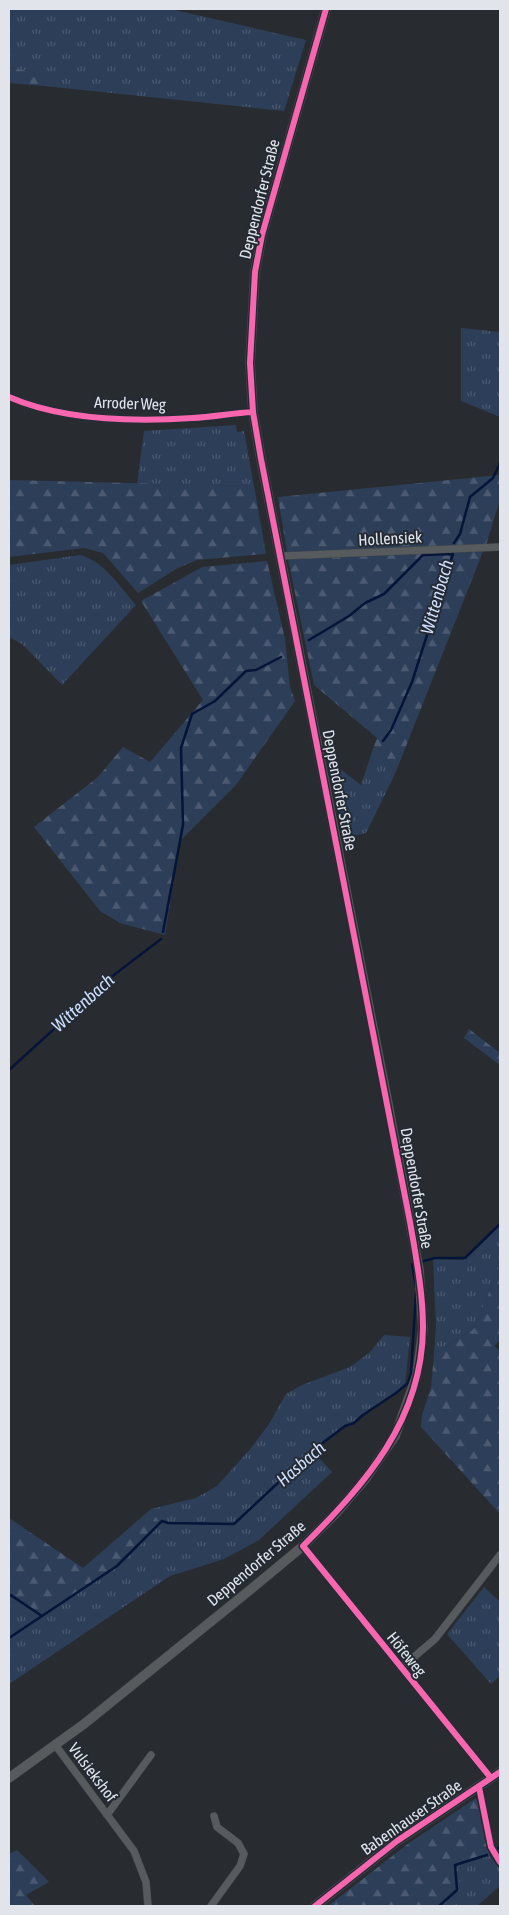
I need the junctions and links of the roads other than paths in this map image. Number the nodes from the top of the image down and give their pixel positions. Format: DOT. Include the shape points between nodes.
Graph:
graph roads {
  1 [pos="326,9"];
  2 [pos="9,397"];
  3 [pos="253,412"];
  4 [pos="500,547"];
  5 [pos="280,556"];
  6 [pos="303,1546"];
  7 [pos="500,1555"];
  8 [pos="402,1668"];
  9 [pos="56,1746"];
  10 [pos="151,1755"];
  11 [pos="500,1772"];
  12 [pos="9,1778"];
  13 [pos="491,1778"];
  14 [pos="479,1787"];
  15 [pos="107,1814"];
  16 [pos="214,1816"];
  17 [pos="500,1862"];
  18 [pos="148,1906"];
  19 [pos="211,1906"];
  20 [pos="315,1906"];
  1 -- 3 [label="street, Deppendorfer Straße" via="255,272 250,355"];
  2 -- 3 [label="street, Arroder Weg" via="45,409 113,418 193,418"];
  3 -- 5 [label="street, Deppendorfer Straße"];
  4 -- 5 [label="street, Hollensiek"];
  5 -- 6 [label="street, Deppendorfer Straße" via="417,1259 422,1304 417,1375 395,1436 366,1478"];
  6 -- 8 [label="street, Höfeweg"];
  6 -- 9 [label="street, Deppendorfer Straße"];
  7 -- 8 [label="street, Höfeweg" via="435,1640"];
  8 -- 13 [label="street, Höfeweg"];
  9 -- 12 [label="street, Deppendorfer Straße"];
  9 -- 15 [label="street, Vulsiekshof"];
  10 -- 15 [label="street, Vulsiekshof"];
  11 -- 13 [label="main road, Babenhauser Straße"];
  13 -- 14 [label="main road, Babenhauser Straße"];
  14 -- 17 [label="street" via="491,1847"];
  14 -- 20 [label="main road, Babenhauser Straße" via="390,1847"];
  15 -- 18 [label="street, Vulsiekshof" via="139,1862 146,1882"];
  16 -- 19 [label="street" via="217,1828 238,1843 244,1854 240,1866"];
}
